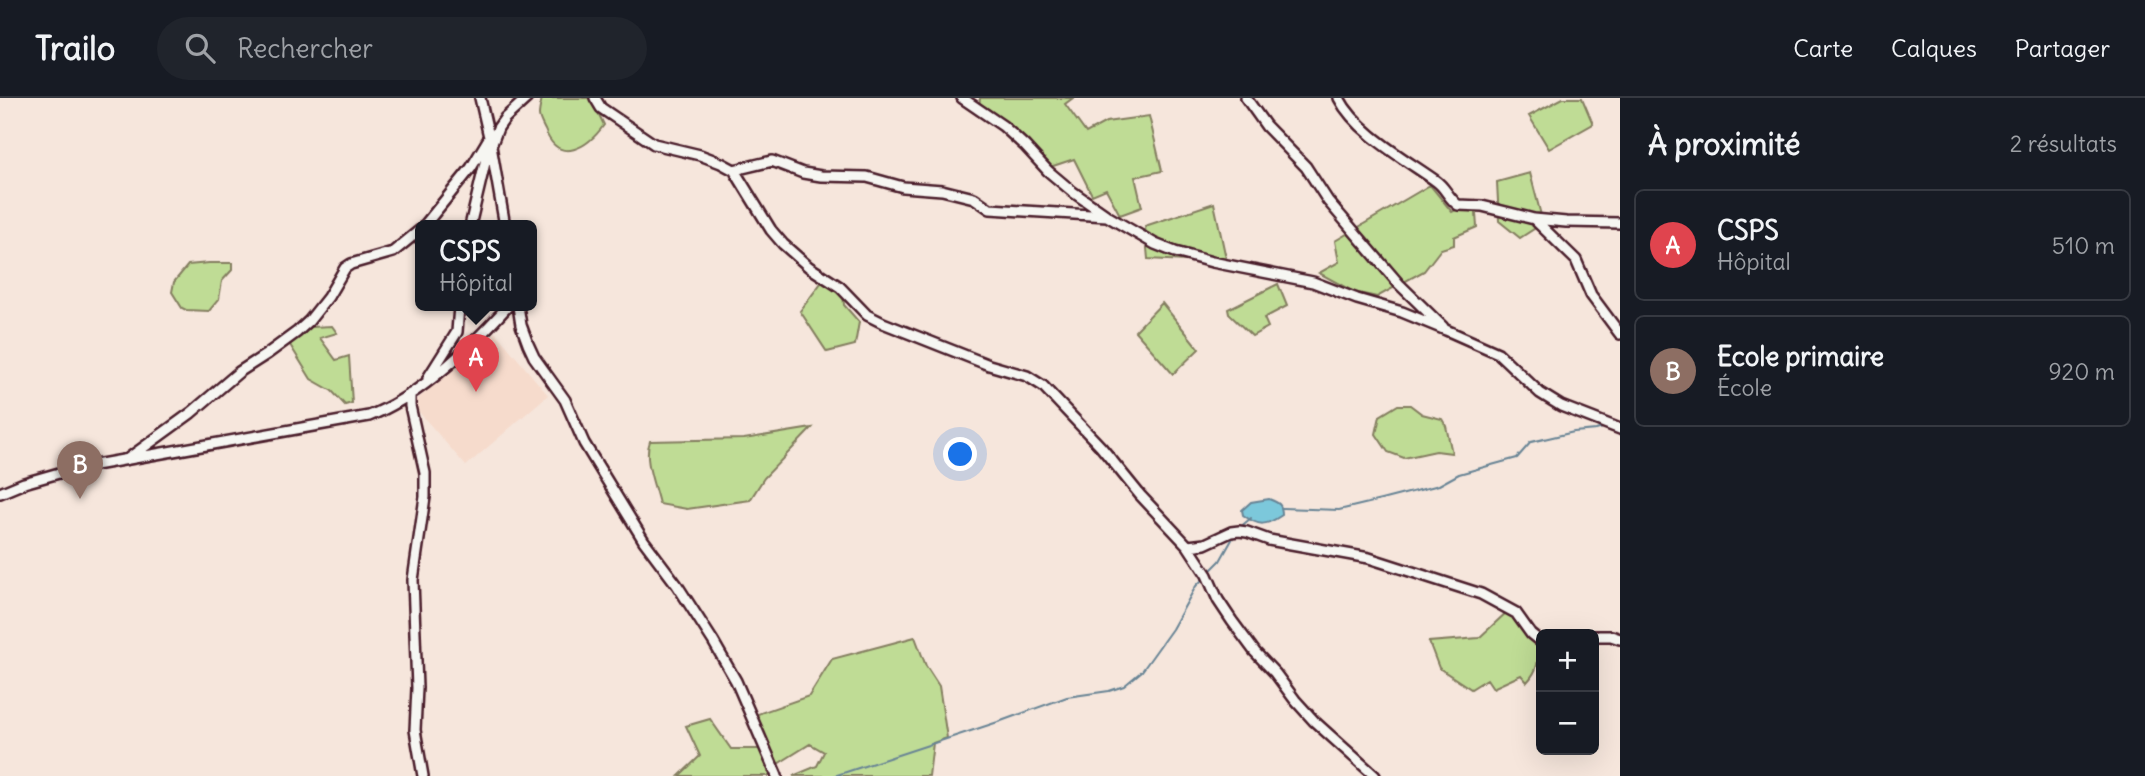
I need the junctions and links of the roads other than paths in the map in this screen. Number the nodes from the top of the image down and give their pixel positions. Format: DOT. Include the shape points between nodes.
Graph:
graph roads {
  1 [pos="480,98"];
  2 [pos="527,98"];
  3 [pos="596,98"];
  4 [pos="962,98"];
  5 [pos="1246,98"];
  6 [pos="1339,98"];
  7 [pos="490,142"];
  8 [pos="734,170"];
  9 [pos="1107,216"];
  10 [pos="1534,219"];
  11 [pos="429,220"];
  12 [pos="471,220"];
  13 [pos="504,220"];
  14 [pos="1620,223"];
  15 [pos="415,234"];
  16 [pos="459,311"];
  17 [pos="503,311"];
  18 [pos="519,311"];
  19 [pos="1446,330"];
  20 [pos="1620,334"];
  21 [pos="425,383"];
  22 [pos="410,394"];
  23 [pos="1620,429"];
  24 [pos="127,460"];
  25 [pos="0,493"];
  26 [pos="1188,546"];
  27 [pos="1599,636"];
  28 [pos="1536,638"];
  29 [pos="1620,639"];
  30 [pos="422,776"];
  31 [pos="777,776"];
  32 [pos="1375,776"];
  1 -- 7 [label="street"];
  2 -- 7 [label="street" via="505,118"];
  3 -- 8 [label="street" via="601,108 654,144 700,155"];
  4 -- 9 [label="street" via="1003,126 1048,171"];
  5 -- 19 [label="street" via="1399,284"];
  6 -- 10 [label="street" via="1358,123 1436,181 1458,205"];
  7 -- 11 [label="street"];
  7 -- 12 [label="street"];
  7 -- 13 [label="street"];
  8 -- 9 [label="street" via="772,161 803,173 867,177 903,187 942,190 974,198 990,209"];
  8 -- 26 [label="street" via="783,244 840,287 867,315 1027,376 1042,386"];
  9 -- 19 [label="street" via="1175,252 1313,282"];
  10 -- 14 [label="street"];
  10 -- 20 [label="street" via="1576,260 1591,295"];
  15 -- 24 [label="street" via="393,252 345,268 297,332"];
  16 -- 21 [label="street" via="457,332"];
  17 -- 21 [label="street"];
  18 -- 31 [label="street" via="527,344 565,400 583,443 736,681"];
  19 -- 23 [label="street" via="1498,353 1540,393 1561,406"];
  21 -- 22 [label="street"];
  22 -- 24 [label="street" via="379,412 348,421"];
  22 -- 30 [label="street" via="425,472 414,580 415,730"];
  24 -- 25 [label="street" via="73,469"];
  26 -- 28 [label="street" via="1239,531 1369,558 1481,594 1516,613"];
  26 -- 32 [label="street" via="1217,600 1250,646 1314,721"];
  27 -- 29 [label="street"];
}
